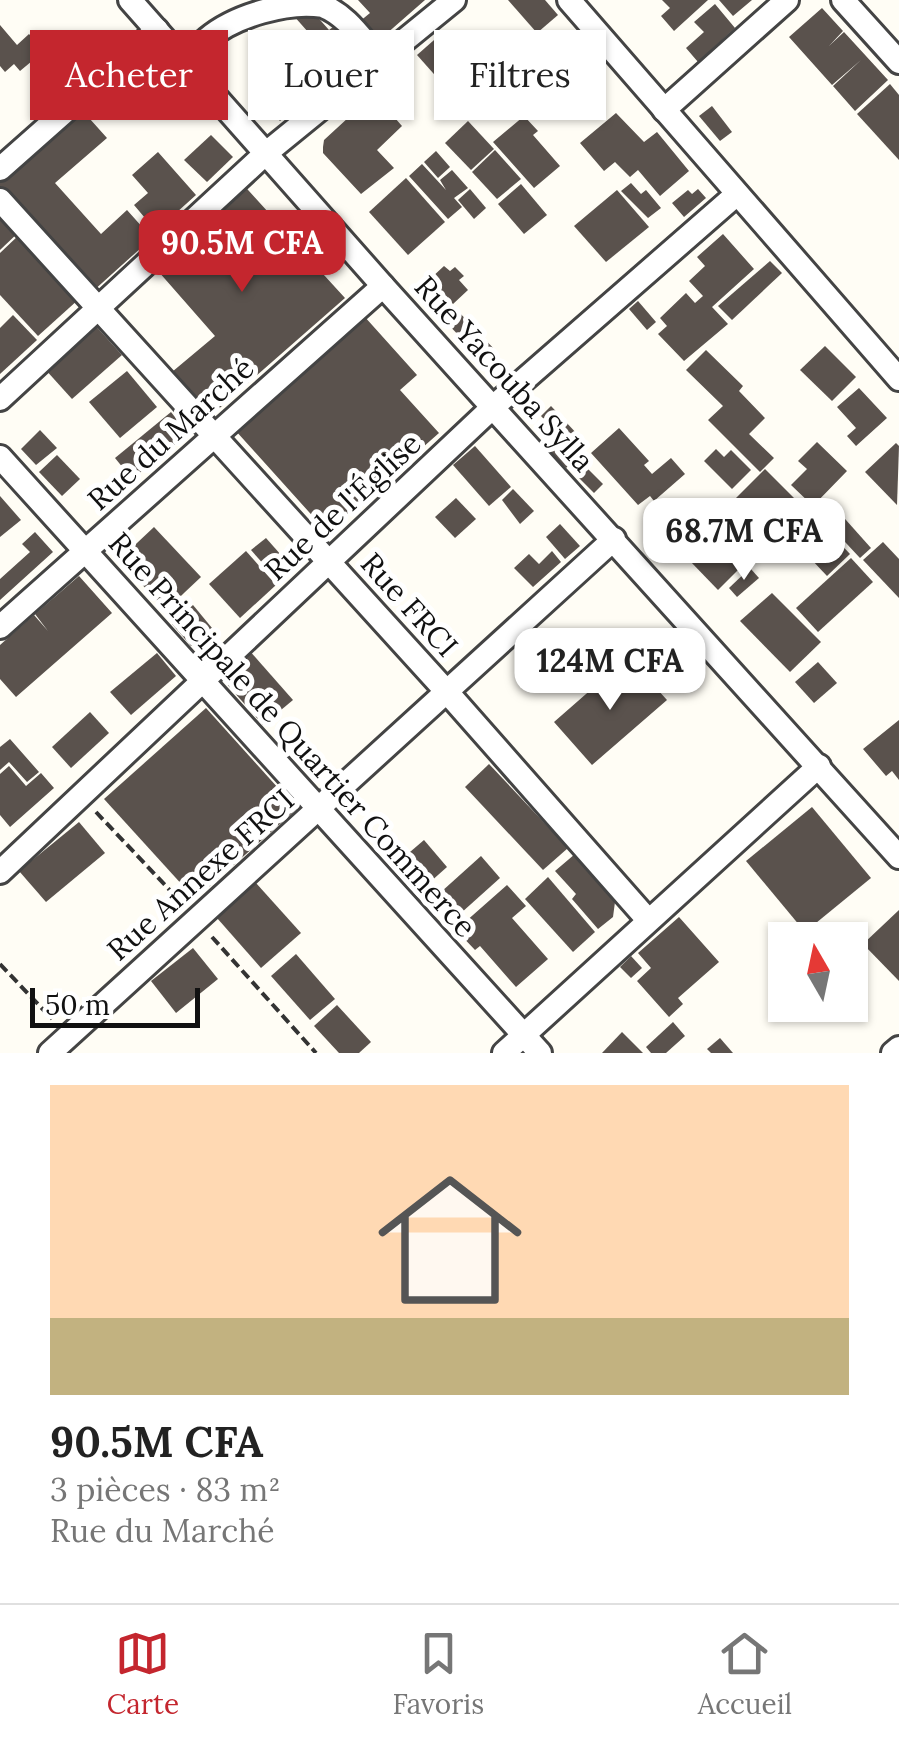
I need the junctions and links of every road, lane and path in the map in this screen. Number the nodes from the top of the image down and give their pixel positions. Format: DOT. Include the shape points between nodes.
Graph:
graph roads {
  1 [pos="130,0"];
  2 [pos="454,0"];
  3 [pos="568,0"];
  4 [pos="787,0"];
  5 [pos="843,0"];
  6 [pos="157,30"];
  7 [pos="219,30"];
  8 [pos="355,30"];
  9 [pos="414,32"];
  10 [pos="899,62"];
  11 [pos="664,110"];
  12 [pos="228,111"];
  13 [pos="56,120"];
  14 [pos="306,120"];
  15 [pos="265,154"];
  16 [pos="0,170"];
  17 [pos="736,194"];
  18 [pos="0,200"];
  19 [pos="383,286"];
  20 [pos="96,310"];
  21 [pos="899,379"];
  22 [pos="0,399"];
  23 [pos="493,407"];
  24 [pos="214,436"];
  25 [pos="0,457"];
  26 [pos="614,539"];
  27 [pos="84,550"];
  28 [pos="329,562"];
  29 [pos="0,627"];
  30 [pos="202,680"];
  31 [pos="446,692"];
  32 [pos="819,766"];
  33 [pos="318,808"];
  34 [pos="899,857"];
  35 [pos="0,872"];
  36 [pos="648,920"];
  37 [pos="0,964"];
  38 [pos="524,1035"];
  39 [pos="69,1037"];
  40 [pos="899,1048"];
  41 [pos="50,1053"];
  42 [pos="504,1053"];
  43 [pos="540,1053"];
  44 [pos="893,1053"];
  1 -- 6 [label="street, Rue Yacouba Sylla"];
  2 -- 9 [label="street"];
  3 -- 11 [label="street"];
  4 -- 11 [label="street"];
  5 -- 10 [label="street"];
  7 -- 8 [label="street" via="298,1 322,5"];
  11 -- 17 [label="street"];
  12 -- 15 [label="street, Rue Yacouba Sylla"];
  13 -- 16 [label="street"];
  14 -- 15 [label="street"];
  15 -- 19 [label="street, Rue Yacouba Sylla"];
  15 -- 20 [label="street"];
  17 -- 21 [label="street"];
  17 -- 23 [label="street, Rue de l'Église"];
  18 -- 20 [label="street, Rue FRCI"];
  19 -- 23 [label="street, Rue Yacouba Sylla"];
  19 -- 24 [label="street, Rue du Marché"];
  20 -- 22 [label="street"];
  20 -- 24 [label="street, Rue FRCI"];
  23 -- 26 [label="street, Rue Yacouba Sylla"];
  23 -- 28 [label="street, Rue de l'Église"];
  24 -- 27 [label="street, Rue du Marché"];
  24 -- 28 [label="street, Rue FRCI"];
  25 -- 27 [label="street, Rue Principale de Quartier Commerce"];
  26 -- 31 [label="street, Rue Annexe FRCI"];
  26 -- 32 [label="street, Rue Yacouba Sylla"];
  27 -- 29 [label="street, Rue du Marché"];
  27 -- 30 [label="street, Rue Principale de Quartier Commerce"];
  28 -- 30 [label="street, Rue de l'Église"];
  28 -- 31 [label="street, Rue FRCI"];
  30 -- 33 [label="street, Rue Principale de Quartier Commerce"];
  30 -- 35 [label="street, Rue de l'Église"];
  31 -- 33 [label="street, Rue Annexe FRCI"];
  31 -- 36 [label="street, Rue FRCI"];
  32 -- 34 [label="street, Rue Yacouba Sylla"];
  32 -- 36 [label="street"];
  33 -- 38 [label="street, Rue Principale de Quartier Commerce"];
  33 -- 39 [label="street, Rue Annexe FRCI"];
  36 -- 38 [label="street"];
  37 -- 39 [label="path"];
  38 -- 42 [label="street"];
  38 -- 43 [label="street, Rue Principale de Quartier Commerce"];
  39 -- 41 [label="street, Rue Annexe FRCI"];
  40 -- 44 [label="street"];
}
